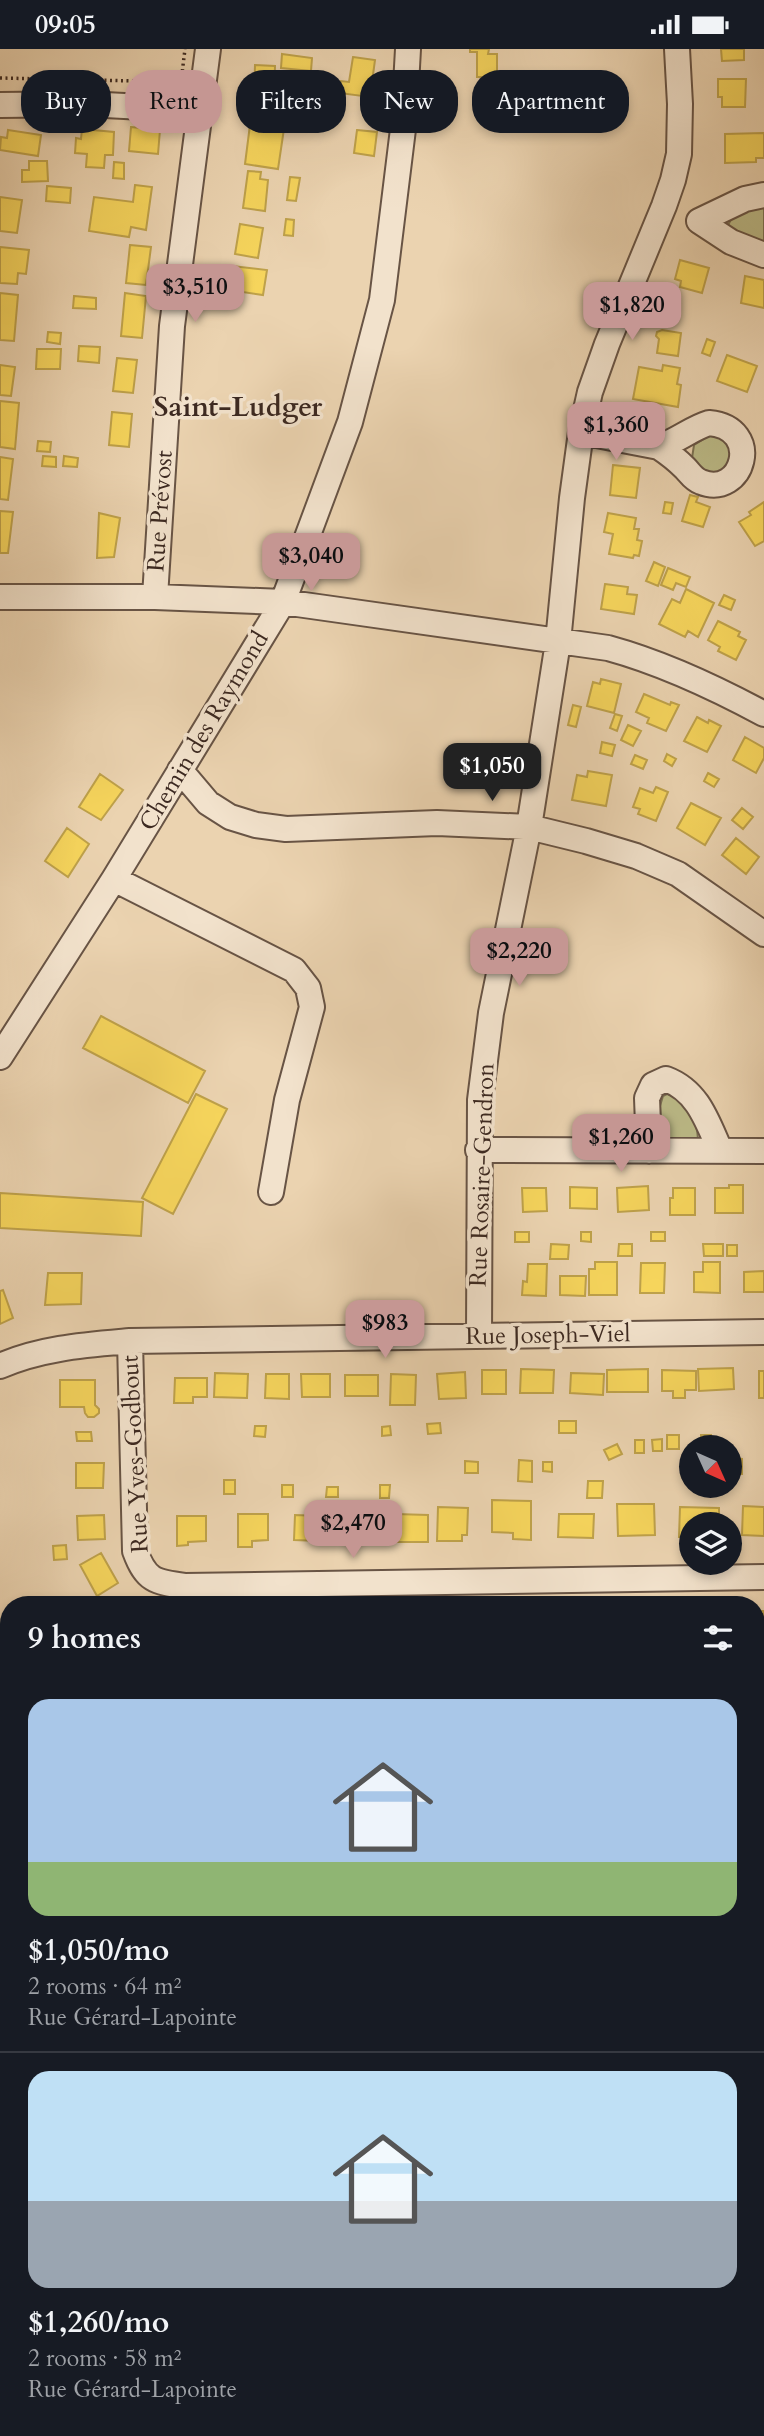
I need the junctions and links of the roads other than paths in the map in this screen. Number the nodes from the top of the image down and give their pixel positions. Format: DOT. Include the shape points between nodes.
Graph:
graph roads {
  1 [pos="208,49"];
  2 [pos="408,49"];
  3 [pos="677,49"];
  4 [pos="198,70"];
  5 [pos="0,105"];
  6 [pos="125,106"];
  7 [pos="198,133"];
  8 [pos="764,195"];
  9 [pos="664,206"];
  10 [pos="699,221"];
  11 [pos="764,255"];
  12 [pos="581,432"];
  13 [pos="659,447"];
  14 [pos="0,597"];
  15 [pos="155,597"];
  16 [pos="283,601"];
  17 [pos="558,642"];
  18 [pos="764,714"];
  19 [pos="180,771"];
  20 [pos="529,827"];
  21 [pos="114,879"];
  22 [pos="764,934"];
  23 [pos="0,1057"];
  24 [pos="478,1150"];
  25 [pos="720,1150"];
  26 [pos="649,1151"];
  27 [pos="764,1151"];
  28 [pos="271,1192"];
  29 [pos="764,1332"];
  30 [pos="479,1336"];
  31 [pos="130,1341"];
  32 [pos="0,1366"];
  33 [pos="764,1577"];
  1 -- 4 [label="street, Rue Prévost"];
  2 -- 16 [label="street, Chemin des Raymond" via="382,300 350,422"];
  3 -- 9 [label="street, Rue Rosaire-Gendron" via="679,154"];
  5 -- 6 [label="street"];
  7 -- 15 [label="street, Rue Prévost" via="172,326"];
  8 -- 10 [label="street"];
  9 -- 10 [label="street"];
  9 -- 12 [label="street, Rue Rosaire-Gendron" via="607,344"];
  10 -- 11 [label="street" via="731,243"];
  12 -- 13 [label="street"];
  12 -- 17 [label="street, Rue Rosaire-Gendron"];
  14 -- 15 [label="street"];
  15 -- 16 [label="street"];
  16 -- 17 [label="street"];
  16 -- 19 [label="street, Chemin des Raymond"];
  17 -- 18 [label="street" via="608,648 652,660"];
  17 -- 20 [label="street, Rue Rosaire-Gendron"];
  19 -- 20 [label="street" via="208,803 230,817 256,825 286,829 437,823"];
  19 -- 21 [label="street, Chemin des Raymond"];
  20 -- 22 [label="street" via="636,856 678,874"];
  20 -- 24 [label="street, Rue Rosaire-Gendron" via="491,1013"];
  21 -- 23 [label="street, Chemin des Raymond"];
  21 -- 28 [label="street" via="294,969 308,988 312,1007 286,1100"];
  24 -- 26 [label="street"];
  24 -- 30 [label="street, Rue Rosaire-Gendron"];
  25 -- 26 [label="street"];
  25 -- 26 [label="street" via="701,1107 680,1084 666,1079 653,1085 647,1098"];
  25 -- 27 [label="street"];
  29 -- 30 [label="street, Rue Joseph-Viel"];
  30 -- 31 [label="street, Rue Joseph-Viel"];
  31 -- 32 [label="street, Rue Joseph-Viel" via="23,1356"];
  31 -- 33 [label="street, Rue Yves-Godbout" via="135,1551 142,1570 158,1583"];
}
